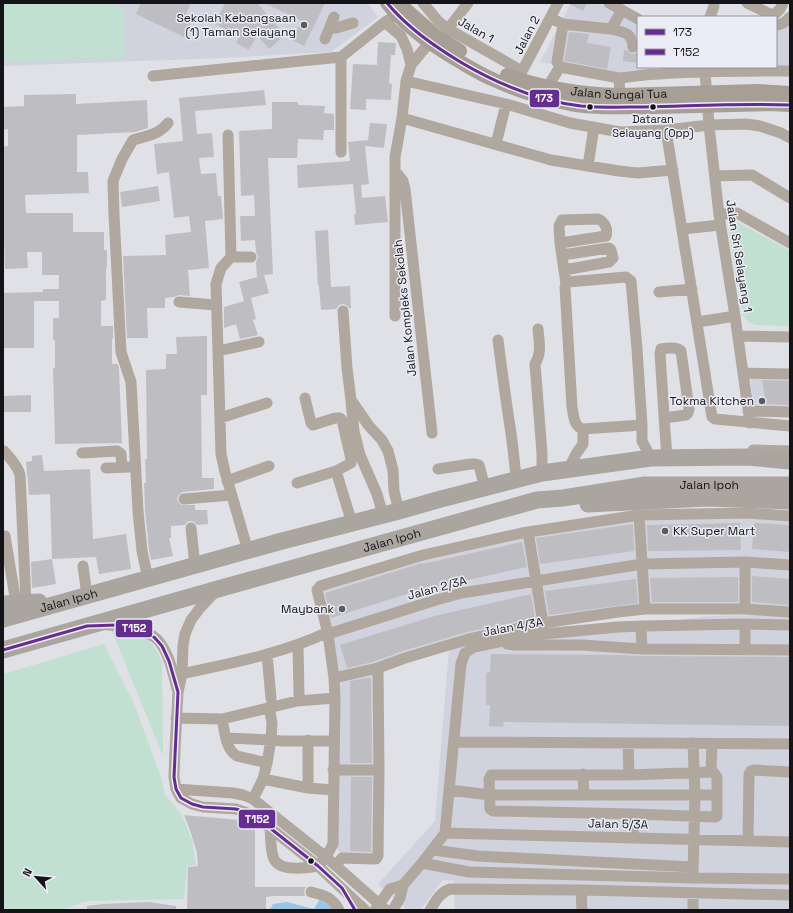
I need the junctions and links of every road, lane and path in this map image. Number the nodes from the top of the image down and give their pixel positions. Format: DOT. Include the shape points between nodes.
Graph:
graph roads {
  1 [pos="387,3"];
  2 [pos="423,3"];
  3 [pos="468,3"];
  4 [pos="609,3"];
  5 [pos="748,3"];
  6 [pos="783,3"];
  7 [pos="555,4"];
  8 [pos="712,4"];
  9 [pos="622,10"];
  10 [pos="394,13"];
  11 [pos="710,16"];
  12 [pos="550,18"];
  13 [pos="637,18"];
  14 [pos="353,23"];
  15 [pos="563,24"];
  16 [pos="448,29"];
  17 [pos="611,29"];
  18 [pos="325,39"];
  19 [pos="429,42"];
  20 [pos="633,47"];
  21 [pos="341,58"];
  22 [pos="411,65"];
  23 [pos="560,67"];
  24 [pos="646,71"];
  25 [pos="790,71"];
  26 [pos="706,72"];
  27 [pos="520,75"];
  28 [pos="153,76"];
  29 [pos="619,78"];
  30 [pos="406,81"];
  31 [pos="548,86"];
  32 [pos="790,93"];
  33 [pos="620,95"];
  34 [pos="707,99"];
  35 [pos="506,104"];
  36 [pos="790,105"];
  37 [pos="402,118"];
  38 [pos="168,123"];
  39 [pos="709,126"];
  40 [pos="594,127"];
  41 [pos="666,130"];
  42 [pos="228,135"];
  43 [pos="790,138"];
  44 [pos="496,144"];
  45 [pos="342,152"];
  46 [pos="588,166"];
  47 [pos="673,170"];
  48 [pos="394,171"];
  49 [pos="715,176"];
  50 [pos="790,198"];
  51 [pos="719,220"];
  52 [pos="683,229"];
  53 [pos="789,240"];
  54 [pos="560,243"];
  55 [pos="562,255"];
  56 [pos="231,257"];
  57 [pos="251,257"];
  58 [pos="564,270"];
  59 [pos="566,284"];
  60 [pos="692,289"];
  61 [pos="659,292"];
  62 [pos="179,302"];
  63 [pos="216,305"];
  64 [pos="343,311"];
  65 [pos="395,316"];
  66 [pos="735,316"];
  67 [pos="698,322"];
  68 [pos="538,329"];
  69 [pos="738,336"];
  70 [pos="790,337"];
  71 [pos="498,340"];
  72 [pos="259,342"];
  73 [pos="218,351"];
  74 [pos="743,373"];
  75 [pos="790,374"];
  76 [pos="306,398"];
  77 [pos="351,400"];
  78 [pos="267,403"];
  79 [pos="748,411"];
  80 [pos="790,412"];
  81 [pos="220,418"];
  82 [pos="664,418"];
  83 [pos="750,423"];
  84 [pos="642,425"];
  85 [pos="790,426"];
  86 [pos="583,429"];
  87 [pos="432,433"];
  88 [pos="4,451"];
  89 [pos="790,451"];
  90 [pos="82,453"];
  91 [pos="688,457"];
  92 [pos="659,458"];
  93 [pos="790,461"];
  94 [pos="269,466"];
  95 [pos="122,467"];
  96 [pos="136,467"];
  97 [pos="106,468"];
  98 [pos="438,469"];
  99 [pos="568,470"];
  100 [pos="336,472"];
  101 [pos="542,473"];
  102 [pos="516,479"];
  103 [pos="227,481"];
  104 [pos="296,483"];
  105 [pos="790,485"];
  106 [pos="485,488"];
  107 [pos="232,495"];
  108 [pos="184,499"];
  109 [pos="537,500"];
  110 [pos="790,500"];
  111 [pos="391,513"];
  112 [pos="639,515"];
  113 [pos="790,516"];
  114 [pos="352,523"];
  115 [pos="191,528"];
  116 [pos="528,532"];
  117 [pos="5,536"];
  118 [pos="248,551"];
  119 [pos="745,562"];
  120 [pos="642,564"];
  121 [pos="790,565"];
  122 [pos="83,566"];
  123 [pos="195,566"];
  124 [pos="148,579"];
  125 [pos="536,581"];
  126 [pos="218,589"];
  127 [pos="87,595"];
  128 [pos="70,600"];
  129 [pos="15,603"];
  130 [pos="745,609"];
  131 [pos="645,610"];
  132 [pos="790,612"];
  133 [pos="3,619"];
  134 [pos="543,624"];
  135 [pos="745,624"];
  136 [pos="790,625"];
  137 [pos="87,626"];
  138 [pos="641,626"];
  139 [pos="328,633"];
  140 [pos="492,643"];
  141 [pos="298,645"];
  142 [pos="642,649"];
  143 [pos="3,650"];
  144 [pos="744,650"];
  145 [pos="790,650"];
  146 [pos="267,654"];
  147 [pos="378,668"];
  148 [pos="182,674"];
  149 [pos="334,678"];
  150 [pos="178,692"];
  151 [pos="299,695"];
  152 [pos="335,698"];
  153 [pos="270,702"];
  154 [pos="176,718"];
  155 [pos="222,718"];
  156 [pos="226,738"];
  157 [pos="271,740"];
  158 [pos="308,740"];
  159 [pos="334,741"];
  160 [pos="454,742"];
  161 [pos="628,743"];
  162 [pos="693,743"];
  163 [pos="712,744"];
  164 [pos="790,744"];
  165 [pos="267,763"];
  166 [pos="333,770"];
  167 [pos="379,770"];
  168 [pos="694,772"];
  169 [pos="711,772"];
  170 [pos="790,772"];
  171 [pos="583,774"];
  172 [pos="629,775"];
  173 [pos="263,779"];
  174 [pos="308,788"];
  175 [pos="176,789"];
  176 [pos="333,790"];
  177 [pos="449,790"];
  178 [pos="490,795"];
  179 [pos="584,795"];
  180 [pos="695,795"];
  181 [pos="717,795"];
  182 [pos="252,798"];
  183 [pos="634,814"];
  184 [pos="694,816"];
  185 [pos="270,828"];
  186 [pos="445,833"];
  187 [pos="634,837"];
  188 [pos="694,839"];
  189 [pos="748,840"];
  190 [pos="790,842"];
  191 [pos="433,850"];
  192 [pos="326,857"];
  193 [pos="422,863"];
  194 [pos="336,865"];
  195 [pos="318,866"];
  196 [pos="693,872"];
  197 [pos="790,879"];
  198 [pos="404,884"];
  199 [pos="342,888"];
  200 [pos="581,890"];
  201 [pos="311,892"];
  202 [pos="693,893"];
  203 [pos="790,895"];
  204 [pos="380,908"];
  205 [pos="339,910"];
  206 [pos="354,910"];
  207 [pos="365,910"];
  208 [pos="393,910"];
  209 [pos="430,910"];
  210 [pos="582,910"];
  211 [pos="693,910"];
  1 -- 10 [label="main road, Jalan Sungai Tua"];
  2 -- 16 [label="street, Jalan 1"];
  3 -- 16 [label="street"];
  4 -- 9 [label="street"];
  5 -- 6 [label="street" via="770,14 775,14"];
  7 -- 12 [label="street, Jalan 2"];
  8 -- 11 [label="street"];
  9 -- 13 [label="street"];
  9 -- 17 [label="street"];
  10 -- 19 [label="main road, Jalan Sungai Tua"];
  10 -- 21 [label="street"];
  10 -- 22 [label="street"];
  10 -- 27 [label="main road, Jalan Sungai Tua" via="403,7 435,35 457,49 497,71"];
  12 -- 15 [label="street"];
  12 -- 27 [label="street, Jalan 2"];
  14 -- 18 [label="street" via="336,28 332,23"];
  15 -- 17 [label="street"];
  15 -- 23 [label="street" via="557,62"];
  16 -- 27 [label="street, Jalan 1"];
  17 -- 20 [label="street" via="628,34"];
  19 -- 22 [label="street"];
  19 -- 34 [label="main road, Jalan Sungai Tua" via="492,80 544,98 591,107 639,107"];
  21 -- 28 [label="street"];
  21 -- 45 [label="street"];
  22 -- 30 [label="street"];
  23 -- 29 [label="street"];
  23 -- 31 [label="street"];
  24 -- 26 [label="street"];
  24 -- 29 [label="street" via="633,77"];
  25 -- 26 [label="street"];
  26 -- 34 [label="street, Jalan Sri Selayang 1"];
  27 -- 31 [label="main road, Jalan Sungai Tua"];
  29 -- 33 [label="street"];
  30 -- 35 [label="street"];
  30 -- 37 [label="street"];
  31 -- 33 [label="main road, Jalan Sungai Tua"];
  32 -- 34 [label="main road, Jalan Sungai Tua" via="758,91"];
  33 -- 34 [label="main road, Jalan Sungai Tua"];
  34 -- 36 [label="main road, Jalan Sungai Tua"];
  34 -- 39 [label="street, Jalan Sri Selayang 1"];
  35 -- 40 [label="street" via="570,123"];
  35 -- 44 [label="street"];
  37 -- 44 [label="street"];
  37 -- 48 [label="street"];
  38 -- 96 [label="street" via="155,134 133,140 113,181 121,352 132,382"];
  39 -- 41 [label="street"];
  39 -- 43 [label="street" via="760,126"];
  39 -- 49 [label="street, Jalan Sri Selayang 1"];
  40 -- 41 [label="street" via="620,132"];
  40 -- 46 [label="street"];
  41 -- 47 [label="street"];
  42 -- 56 [label="street"];
  44 -- 46 [label="street" via="551,160"];
  46 -- 47 [label="street" via="638,173"];
  47 -- 52 [label="street"];
  48 -- 65 [label="street"];
  48 -- 87 [label="street, Jalan Kompleks Sekolah" via="406,189"];
  49 -- 50 [label="street" via="752,175"];
  49 -- 51 [label="street, Jalan Sri Selayang 1"];
  51 -- 52 [label="street"];
  51 -- 53 [label="street" via="732,213 737,214"];
  51 -- 66 [label="street, Jalan Sri Selayang 1"];
  52 -- 60 [label="street"];
  54 -- 55 [label="street"];
  55 -- 58 [label="street"];
  55 -- 58 [label="street" via="609,248 612,250 613,258 609,262"];
  56 -- 57 [label="street"];
  56 -- 63 [label="street" via="221,268 216,284"];
  58 -- 59 [label="street"];
  59 -- 84 [label="street" via="626,277 631,281"];
  59 -- 86 [label="street" via="572,407 575,422"];
  60 -- 61 [label="street"];
  60 -- 67 [label="street"];
  62 -- 63 [label="street"];
  63 -- 73 [label="street"];
  64 -- 77 [label="street"];
  66 -- 67 [label="street"];
  66 -- 69 [label="street, Jalan Sri Selayang 1"];
  67 -- 83 [label="street" via="712,417 715,420"];
  68 -- 101 [label="street" via="540,351 535,364"];
  69 -- 70 [label="street"];
  69 -- 74 [label="street, Jalan Sri Selayang 1"];
  71 -- 102 [label="street"];
  72 -- 73 [label="street"];
  73 -- 81 [label="street"];
  74 -- 75 [label="street"];
  74 -- 79 [label="street, Jalan Sri Selayang 1"];
  76 -- 100 [label="street" via="313,425 336,418 342,420 351,463"];
  77 -- 111 [label="street" via="354,431 360,455 377,494"];
  77 -- 111 [label="street" via="388,451 393,470"];
  78 -- 81 [label="street"];
  79 -- 80 [label="street"];
  79 -- 83 [label="street, Jalan Sri Selayang 1"];
  81 -- 103 [label="street" via="221,454"];
  82 -- 82 [label="street" via="660,353 661,349 678,348 681,351 689,409 686,415"];
  82 -- 92 [label="street"];
  83 -- 85 [label="street"];
  84 -- 86 [label="street"];
  84 -- 92 [label="street" via="642,441"];
  86 -- 99 [label="street" via="584,444"];
  88 -- 129 [label="street" via="20,475"];
  89 -- 91 [label="street" via="744,450"];
  90 -- 95 [label="street" via="117,452 121,454"];
  91 -- 92 [label="highway, Jalan Ipoh"];
  91 -- 93 [label="highway, Jalan Ipoh" via="747,457"];
  92 -- 99 [label="highway, Jalan Ipoh"];
  94 -- 103 [label="street"];
  95 -- 96 [label="street"];
  95 -- 97 [label="street"];
  96 -- 124 [label="street" via="142,551"];
  98 -- 106 [label="street" via="478,465"];
  99 -- 101 [label="highway, Jalan Ipoh"];
  100 -- 104 [label="street"];
  100 -- 114 [label="street"];
  101 -- 102 [label="highway, Jalan Ipoh"];
  102 -- 106 [label="highway, Jalan Ipoh"];
  103 -- 107 [label="street"];
  105 -- 109 [label="highway, Jalan Ipoh" via="645,485"];
  106 -- 111 [label="highway, Jalan Ipoh"];
  107 -- 108 [label="street"];
  107 -- 118 [label="street"];
  109 -- 110 [label="highway" via="565,506 707,498"];
  109 -- 126 [label="highway, Jalan Ipoh"];
  111 -- 114 [label="highway, Jalan Ipoh"];
  112 -- 113 [label="street" via="747,513"];
  112 -- 116 [label="street"];
  112 -- 120 [label="street"];
  114 -- 118 [label="highway, Jalan Ipoh"];
  115 -- 123 [label="street"];
  116 -- 125 [label="street"];
  116 -- 139 [label="street" via="423,555 320,586 317,590"];
  117 -- 129 [label="street"];
  118 -- 123 [label="highway, Jalan Ipoh"];
  119 -- 120 [label="street, Jalan 2/3A"];
  119 -- 121 [label="street, Jalan 2/3A"];
  119 -- 130 [label="street"];
  120 -- 125 [label="street, Jalan 2/3A"];
  120 -- 131 [label="street"];
  122 -- 127 [label="street"];
  123 -- 124 [label="highway, Jalan Ipoh"];
  124 -- 127 [label="highway, Jalan Ipoh"];
  125 -- 134 [label="street"];
  125 -- 139 [label="street, Jalan 2/3A" via="449,596"];
  126 -- 137 [label="highway, Jalan Ipoh"];
  126 -- 148 [label="street" via="191,620 185,634"];
  127 -- 128 [label="highway, Jalan Ipoh"];
  128 -- 129 [label="highway"];
  128 -- 133 [label="highway, Jalan Ipoh"];
  130 -- 131 [label="street"];
  130 -- 132 [label="street"];
  131 -- 134 [label="street"];
  134 -- 147 [label="street" via="469,639"];
  135 -- 136 [label="street, Jalan 4/3A"];
  135 -- 138 [label="street, Jalan 4/3A"];
  135 -- 144 [label="street"];
  137 -- 143 [label="highway, Jalan Ipoh"];
  137 -- 150 [label="street" via="129,626 154,637 170,661"];
  138 -- 140 [label="street, Jalan 4/3A" via="543,634"];
  138 -- 142 [label="street"];
  139 -- 141 [label="street, Jalan 2/3A"];
  139 -- 149 [label="street"];
  140 -- 142 [label="street"];
  140 -- 160 [label="street, Jalan 4/3A" via="474,647 465,653 461,664"];
  141 -- 146 [label="street, Jalan 2/3A"];
  141 -- 151 [label="street"];
  142 -- 144 [label="street"];
  144 -- 145 [label="street"];
  146 -- 148 [label="street, Jalan 2/3A"];
  146 -- 153 [label="street"];
  147 -- 149 [label="street"];
  147 -- 167 [label="street"];
  148 -- 150 [label="street"];
  149 -- 152 [label="street"];
  150 -- 154 [label="street"];
  152 -- 153 [label="street"];
  152 -- 159 [label="street"];
  153 -- 155 [label="street"];
  153 -- 157 [label="street"];
  154 -- 155 [label="street"];
  154 -- 175 [label="street"];
  155 -- 156 [label="street"];
  156 -- 157 [label="street"];
  156 -- 165 [label="street" via="233,753"];
  157 -- 158 [label="street"];
  157 -- 165 [label="street"];
  158 -- 159 [label="street"];
  158 -- 174 [label="street"];
  159 -- 166 [label="street"];
  160 -- 161 [label="street"];
  160 -- 177 [label="street, Jalan 4/3A"];
  161 -- 162 [label="street"];
  161 -- 172 [label="street"];
  162 -- 163 [label="street"];
  162 -- 168 [label="street"];
  163 -- 164 [label="street"];
  163 -- 169 [label="street"];
  165 -- 173 [label="street"];
  166 -- 167 [label="street"];
  166 -- 176 [label="street"];
  167 -- 194 [label="street" via="378,856 376,859 342,858"];
  168 -- 169 [label="street"];
  168 -- 172 [label="street"];
  168 -- 180 [label="street"];
  169 -- 181 [label="street" via="717,777"];
  170 -- 189 [label="street" via="754,770 749,774"];
  171 -- 172 [label="street"];
  171 -- 178 [label="street" via="491,775"];
  171 -- 179 [label="street"];
  173 -- 174 [label="street"];
  173 -- 182 [label="street"];
  174 -- 176 [label="street"];
  175 -- 182 [label="street" via="233,793"];
  175 -- 185 [label="street" via="181,798 192,804 236,809 250,814"];
  176 -- 192 [label="street" via="332,844"];
  177 -- 178 [label="street"];
  177 -- 186 [label="street, Jalan 4/3A"];
  178 -- 179 [label="street"];
  178 -- 183 [label="street" via="490,809 498,812"];
  179 -- 180 [label="street"];
  180 -- 181 [label="street"];
  180 -- 184 [label="street"];
  181 -- 184 [label="street" via="717,816"];
  182 -- 192 [label="street"];
  183 -- 184 [label="street"];
  183 -- 187 [label="street"];
  184 -- 188 [label="street"];
  185 -- 195 [label="street"];
  185 -- 195 [label="street" via="274,861 281,866 297,869"];
  186 -- 187 [label="street, Jalan 5/3A"];
  186 -- 191 [label="street, Jalan 4/3A"];
  187 -- 188 [label="street, Jalan 5/3A"];
  188 -- 189 [label="street, Jalan 5/3A"];
  188 -- 196 [label="street"];
  189 -- 190 [label="street, Jalan 5/3A"];
  191 -- 193 [label="street, Jalan 4/3A"];
  191 -- 196 [label="street" via="478,856"];
  192 -- 194 [label="street"];
  192 -- 195 [label="street"];
  193 -- 196 [label="street" via="469,872"];
  193 -- 198 [label="street, Jalan 4/3A"];
  194 -- 204 [label="street"];
  195 -- 199 [label="street"];
  196 -- 197 [label="street"];
  198 -- 204 [label="street, Jalan 4/3A" via="390,890"];
  198 -- 208 [label="street, Jalan 4/3A"];
  199 -- 206 [label="street"];
  199 -- 207 [label="street"];
  200 -- 202 [label="street"];
  200 -- 209 [label="street" via="450,889 444,891"];
  200 -- 210 [label="street"];
  201 -- 205 [label="street" via="329,898"];
  202 -- 203 [label="street"];
  202 -- 211 [label="street"];
}
